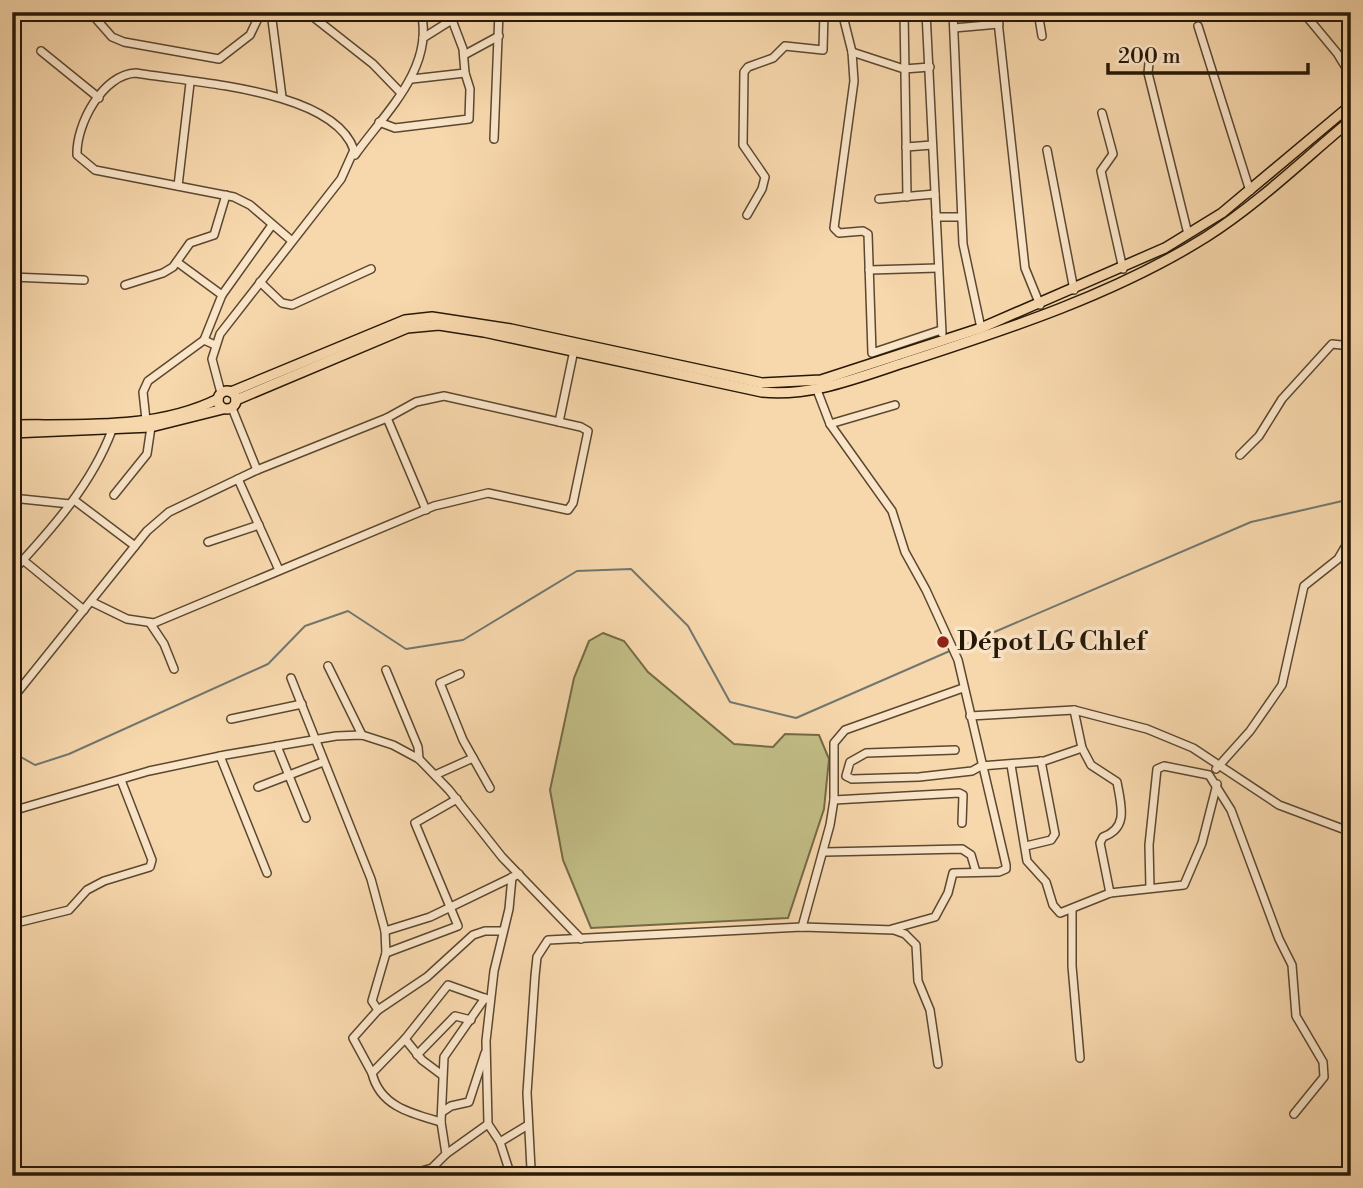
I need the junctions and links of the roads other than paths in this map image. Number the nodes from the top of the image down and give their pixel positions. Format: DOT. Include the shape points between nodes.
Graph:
graph roads {
  1 [pos="90,12"];
  2 [pos="261,12"];
  3 [pos="271,12"];
  4 [pos="307,12"];
  5 [pos="421,12"];
  6 [pos="457,12"];
  7 [pos="499,12"];
  8 [pos="719,12"];
  9 [pos="743,12"];
  10 [pos="824,12"];
  11 [pos="842,12"];
  12 [pos="904,12"];
  13 [pos="926,12"];
  14 [pos="953,12"];
  15 [pos="1303,12"];
  16 [pos="1038,13"];
  17 [pos="449,17"];
  18 [pos="998,18"];
  19 [pos="1198,26"];
  20 [pos="954,28"];
  21 [pos="499,36"];
  22 [pos="1042,36"];
  23 [pos="424,38"];
  24 [pos="41,51"];
  25 [pos="852,52"];
  26 [pos="464,55"];
  27 [pos="1149,62"];
  28 [pos="930,67"];
  29 [pos="904,69"];
  30 [pos="465,74"];
  31 [pos="1351,76"];
  32 [pos="412,79"];
  33 [pos="190,83"];
  34 [pos="401,93"];
  35 [pos="282,97"];
  36 [pos="99,98"];
  37 [pos="1351,104"];
  38 [pos="1102,113"];
  39 [pos="1351,120"];
  40 [pos="379,122"];
  41 [pos="494,139"];
  42 [pos="932,145"];
  43 [pos="906,147"];
  44 [pos="1047,150"];
  45 [pos="353,158"];
  46 [pos="178,187"];
  47 [pos="1250,191"];
  48 [pos="935,194"];
  49 [pos="226,195"];
  50 [pos="907,197"];
  51 [pos="879,199"];
  52 [pos="747,215"];
  53 [pos="961,216"];
  54 [pos="936,217"];
  55 [pos="272,225"];
  56 [pos="1188,234"];
  57 [pos="292,241"];
  58 [pos="177,262"];
  59 [pos="939,268"];
  60 [pos="1125,268"];
  61 [pos="371,269"];
  62 [pos="869,270"];
  63 [pos="1138,273"];
  64 [pos="12,277"];
  65 [pos="84,280"];
  66 [pos="1125,280"];
  67 [pos="260,282"];
  68 [pos="125,285"];
  69 [pos="1074,290"];
  70 [pos="222,295"];
  71 [pos="1040,305"];
  72 [pos="941,330"];
  73 [pos="983,331"];
  74 [pos="204,340"];
  75 [pos="942,342"];
  76 [pos="215,345"];
  77 [pos="1351,346"];
  78 [pos="575,348"];
  79 [pos="820,386"];
  80 [pos="227,400"];
  81 [pos="895,405"];
  82 [pos="387,418"];
  83 [pos="559,422"];
  84 [pos="149,424"];
  85 [pos="830,424"];
  86 [pos="12,425"];
  87 [pos="113,430"];
  88 [pos="12,433"];
  89 [pos="1240,455"];
  90 [pos="257,470"];
  91 [pos="238,479"];
  92 [pos="114,495"];
  93 [pos="12,498"];
  94 [pos="72,502"];
  95 [pos="425,510"];
  96 [pos="259,525"];
  97 [pos="208,542"];
  98 [pos="1348,542"];
  99 [pos="135,546"];
  100 [pos="12,558"];
  101 [pos="23,560"];
  102 [pos="279,570"];
  103 [pos="12,572"];
  104 [pos="92,602"];
  105 [pos="84,610"];
  106 [pos="150,623"];
  107 [pos="328,666"];
  108 [pos="174,669"];
  109 [pos="386,670"];
  110 [pos="460,674"];
  111 [pos="291,678"];
  112 [pos="963,688"];
  113 [pos="12,699"];
  114 [pos="302,704"];
  115 [pos="1074,710"];
  116 [pos="970,716"];
  117 [pos="231,719"];
  118 [pos="362,735"];
  119 [pos="316,739"];
  120 [pos="277,746"];
  121 [pos="1082,748"];
  122 [pos="955,750"];
  123 [pos="220,756"];
  124 [pos="473,758"];
  125 [pos="419,759"];
  126 [pos="1041,761"];
  127 [pos="323,762"];
  128 [pos="1011,765"];
  129 [pos="981,766"];
  130 [pos="1219,767"];
  131 [pos="289,774"];
  132 [pos="435,775"];
  133 [pos="1209,775"];
  134 [pos="121,780"];
  135 [pos="1217,783"];
  136 [pos="258,787"];
  137 [pos="490,788"];
  138 [pos="457,799"];
  139 [pos="834,800"];
  140 [pos="12,811"];
  141 [pos="306,818"];
  142 [pos="962,823"];
  143 [pos="1351,832"];
  144 [pos="1026,846"];
  145 [pos="825,852"];
  146 [pos="976,872"];
  147 [pos="267,873"];
  148 [pos="516,875"];
  149 [pos="1150,888"];
  150 [pos="1110,893"];
  151 [pos="450,908"];
  152 [pos="1072,909"];
  153 [pos="12,924"];
  154 [pos="802,928"];
  155 [pos="891,930"];
  156 [pos="385,931"];
  157 [pos="502,932"];
  158 [pos="581,939"];
  159 [pos="386,953"];
  160 [pos="487,999"];
  161 [pos="377,1010"];
  162 [pos="471,1020"];
  163 [pos="405,1039"];
  164 [pos="485,1053"];
  165 [pos="417,1055"];
  166 [pos="1080,1058"];
  167 [pos="938,1064"];
  168 [pos="372,1073"];
  169 [pos="442,1075"];
  170 [pos="442,1112"];
  171 [pos="1294,1114"];
  172 [pos="441,1122"];
  173 [pos="488,1124"];
  174 [pos="528,1125"];
  175 [pos="500,1142"];
  176 [pos="446,1154"];
  177 [pos="404,1176"];
  178 [pos="518,1176"];
  179 [pos="527,1176"];
  1 -- 2 [label="street" via="112,37 124,42 219,59 250,35"];
  3 -- 35 [label="street"];
  4 -- 34 [label="street" via="373,64"];
  5 -- 23 [label="street"];
  6 -- 17 [label="street"];
  7 -- 21 [label="street"];
  8 -- 9 [label="street" via="734,16"];
  10 -- 52 [label="street" via="823,50 785,46 773,58 744,72 743,145 765,177"];
  11 -- 25 [label="street"];
  12 -- 29 [label="street"];
  13 -- 28 [label="street"];
  14 -- 20 [label="street"];
  15 -- 31 [label="street"];
  16 -- 18 [label="street"];
  16 -- 22 [label="street"];
  17 -- 23 [label="street"];
  17 -- 26 [label="street"];
  18 -- 20 [label="street"];
  18 -- 71 [label="street" via="1025,268"];
  19 -- 47 [label="street"];
  20 -- 53 [label="street"];
  21 -- 26 [label="street"];
  21 -- 41 [label="street"];
  23 -- 32 [label="street"];
  24 -- 36 [label="street"];
  25 -- 29 [label="street"];
  25 -- 62 [label="street" via="854,81 834,228 839,233 868,234"];
  26 -- 30 [label="street"];
  27 -- 56 [label="street"];
  28 -- 29 [label="street"];
  28 -- 42 [label="street"];
  29 -- 43 [label="street"];
  30 -- 32 [label="street"];
  30 -- 40 [label="street" via="470,89 468,119 395,128"];
  32 -- 34 [label="street"];
  33 -- 35 [label="street"];
  33 -- 36 [label="street" via="124,73"];
  33 -- 46 [label="street"];
  34 -- 40 [label="street"];
  35 -- 45 [label="street" via="328,117 351,141"];
  36 -- 46 [label="street" via="78,134 77,155 94,170"];
  37 -- 47 [label="main road"];
  38 -- 60 [label="street" via="1113,154 1101,171"];
  39 -- 63 [label="main road" via="1222,226"];
  40 -- 45 [label="street"];
  42 -- 43 [label="street"];
  42 -- 48 [label="street"];
  43 -- 50 [label="street"];
  44 -- 69 [label="street"];
  45 -- 57 [label="street"];
  46 -- 49 [label="street"];
  47 -- 56 [label="main road"];
  48 -- 50 [label="street"];
  48 -- 54 [label="street"];
  49 -- 55 [label="street" via="250,205"];
  49 -- 58 [label="street" via="214,235 190,243"];
  50 -- 51 [label="street"];
  53 -- 54 [label="street"];
  53 -- 73 [label="street" via="966,267"];
  54 -- 59 [label="street"];
  55 -- 57 [label="street"];
  55 -- 70 [label="street"];
  56 -- 60 [label="main road"];
  57 -- 67 [label="street"];
  58 -- 68 [label="street" via="157,276"];
  58 -- 70 [label="street"];
  59 -- 62 [label="street"];
  59 -- 72 [label="street"];
  60 -- 63 [label="main road"];
  60 -- 66 [label="main road"];
  60 -- 69 [label="main road"];
  61 -- 67 [label="street" via="292,305 282,303"];
  62 -- 72 [label="street" via="872,353"];
  63 -- 66 [label="main road"];
  64 -- 65 [label="street"];
  66 -- 73 [label="main road"];
  67 -- 76 [label="street"];
  69 -- 71 [label="main road"];
  70 -- 74 [label="street"];
  71 -- 73 [label="main road"];
  72 -- 75 [label="street"];
  73 -- 75 [label="main road"];
  73 -- 79 [label="main road"];
  74 -- 76 [label="street"];
  74 -- 84 [label="street" via="148,381 143,392"];
  75 -- 79 [label="main road"];
  76 -- 80 [label="street" via="214,372"];
  77 -- 89 [label="street" via="1332,344"];
  78 -- 79 [label="main road" via="762,387"];
  78 -- 80 [label="main road" via="445,318 412,318"];
  78 -- 83 [label="street"];
  79 -- 85 [label="street"];
  80 -- 84 [label="main road"];
  80 -- 90 [label="street"];
  81 -- 85 [label="street"];
  82 -- 83 [label="street" via="416,402 444,396"];
  82 -- 90 [label="street"];
  82 -- 95 [label="street"];
  83 -- 95 [label="street" via="588,432 568,510 488,493"];
  84 -- 86 [label="main road"];
  84 -- 87 [label="main road"];
  84 -- 92 [label="street" via="147,454"];
  85 -- 112 [label="street" via="892,510 905,552 958,660"];
  87 -- 88 [label="main road"];
  87 -- 94 [label="street" via="102,458"];
  90 -- 91 [label="street"];
  91 -- 96 [label="street"];
  91 -- 99 [label="street" via="180,505 157,521"];
  93 -- 94 [label="street"];
  94 -- 99 [label="street"];
  94 -- 101 [label="street"];
  95 -- 102 [label="street"];
  96 -- 97 [label="street"];
  96 -- 102 [label="street"];
  98 -- 130 [label="street" via="1338,559 1302,588 1282,685"];
  99 -- 104 [label="street"];
  100 -- 101 [label="street"];
  101 -- 103 [label="street"];
  101 -- 105 [label="street"];
  102 -- 106 [label="street"];
  104 -- 105 [label="street"];
  104 -- 106 [label="street" via="127,619"];
  105 -- 113 [label="street"];
  106 -- 108 [label="street"];
  107 -- 118 [label="street"];
  109 -- 125 [label="street"];
  110 -- 124 [label="street" via="440,683"];
  111 -- 114 [label="street"];
  112 -- 116 [label="street"];
  112 -- 139 [label="street" via="837,736"];
  114 -- 117 [label="street"];
  114 -- 119 [label="street"];
  115 -- 116 [label="street"];
  115 -- 121 [label="street"];
  115 -- 130 [label="street" via="1171,737"];
  116 -- 129 [label="street"];
  118 -- 119 [label="street"];
  118 -- 125 [label="street"];
  119 -- 120 [label="street"];
  119 -- 127 [label="street"];
  120 -- 123 [label="street"];
  120 -- 131 [label="street"];
  121 -- 126 [label="street"];
  121 -- 150 [label="street" via="1093,768 1117,782 1122,819 1117,830 1102,837 1100,843"];
  122 -- 129 [label="street" via="859,754 850,762 846,776 919,777"];
  123 -- 134 [label="street"];
  123 -- 147 [label="street"];
  124 -- 132 [label="street"];
  124 -- 137 [label="street"];
  125 -- 132 [label="street"];
  126 -- 128 [label="street"];
  126 -- 144 [label="street" via="1054,837"];
  127 -- 131 [label="street"];
  127 -- 156 [label="street" via="371,879"];
  128 -- 129 [label="street"];
  128 -- 144 [label="street"];
  129 -- 146 [label="street" via="1006,867 999,872"];
  130 -- 133 [label="street"];
  130 -- 143 [label="street" via="1279,805"];
  131 -- 136 [label="street"];
  131 -- 141 [label="street"];
  132 -- 138 [label="street"];
  133 -- 135 [label="street"];
  133 -- 149 [label="street" via="1164,766 1157,769 1149,845"];
  134 -- 140 [label="street"];
  134 -- 153 [label="street" via="151,865 87,890 71,909"];
  135 -- 149 [label="street" via="1188,880 1181,887"];
  135 -- 171 [label="street" via="1292,965 1298,1022 1325,1070 1322,1081"];
  138 -- 148 [label="street"];
  138 -- 151 [label="street" via="415,823"];
  139 -- 142 [label="street" via="959,793 963,795"];
  139 -- 145 [label="street"];
  144 -- 152 [label="street" via="1029,866 1046,882 1056,910"];
  145 -- 146 [label="street" via="962,849 971,855"];
  145 -- 154 [label="street"];
  146 -- 155 [label="street" via="953,873 935,917"];
  148 -- 151 [label="street"];
  148 -- 157 [label="street"];
  148 -- 158 [label="street"];
  149 -- 150 [label="street"];
  150 -- 152 [label="street"];
  151 -- 156 [label="street"];
  151 -- 159 [label="street" via="457,927"];
  152 -- 166 [label="street"];
  154 -- 155 [label="street"];
  154 -- 158 [label="street"];
  155 -- 167 [label="street" via="905,934 916,945 918,981 930,1010"];
  156 -- 159 [label="street"];
  157 -- 160 [label="street"];
  157 -- 161 [label="street" via="473,935 427,977"];
  158 -- 174 [label="street" via="548,940 537,957"];
  159 -- 161 [label="street" via="373,996"];
  160 -- 162 [label="street"];
  160 -- 163 [label="street" via="448,985"];
  160 -- 164 [label="street"];
  161 -- 168 [label="street" via="353,1038"];
  162 -- 165 [label="street" via="454,1017"];
  162 -- 169 [label="street" via="444,1057"];
  163 -- 165 [label="street"];
  163 -- 168 [label="street"];
  164 -- 170 [label="street" via="469,1102"];
  164 -- 173 [label="street"];
  165 -- 169 [label="street"];
  168 -- 172 [label="street" via="388,1101 400,1110"];
  169 -- 170 [label="street"];
  170 -- 172 [label="street"];
  172 -- 176 [label="street"];
  173 -- 175 [label="street"];
  173 -- 176 [label="street"];
  174 -- 175 [label="street"];
  174 -- 179 [label="street" via="531,1169"];
  175 -- 178 [label="street" via="509,1170"];
  176 -- 177 [label="street" via="432,1168"];
}
